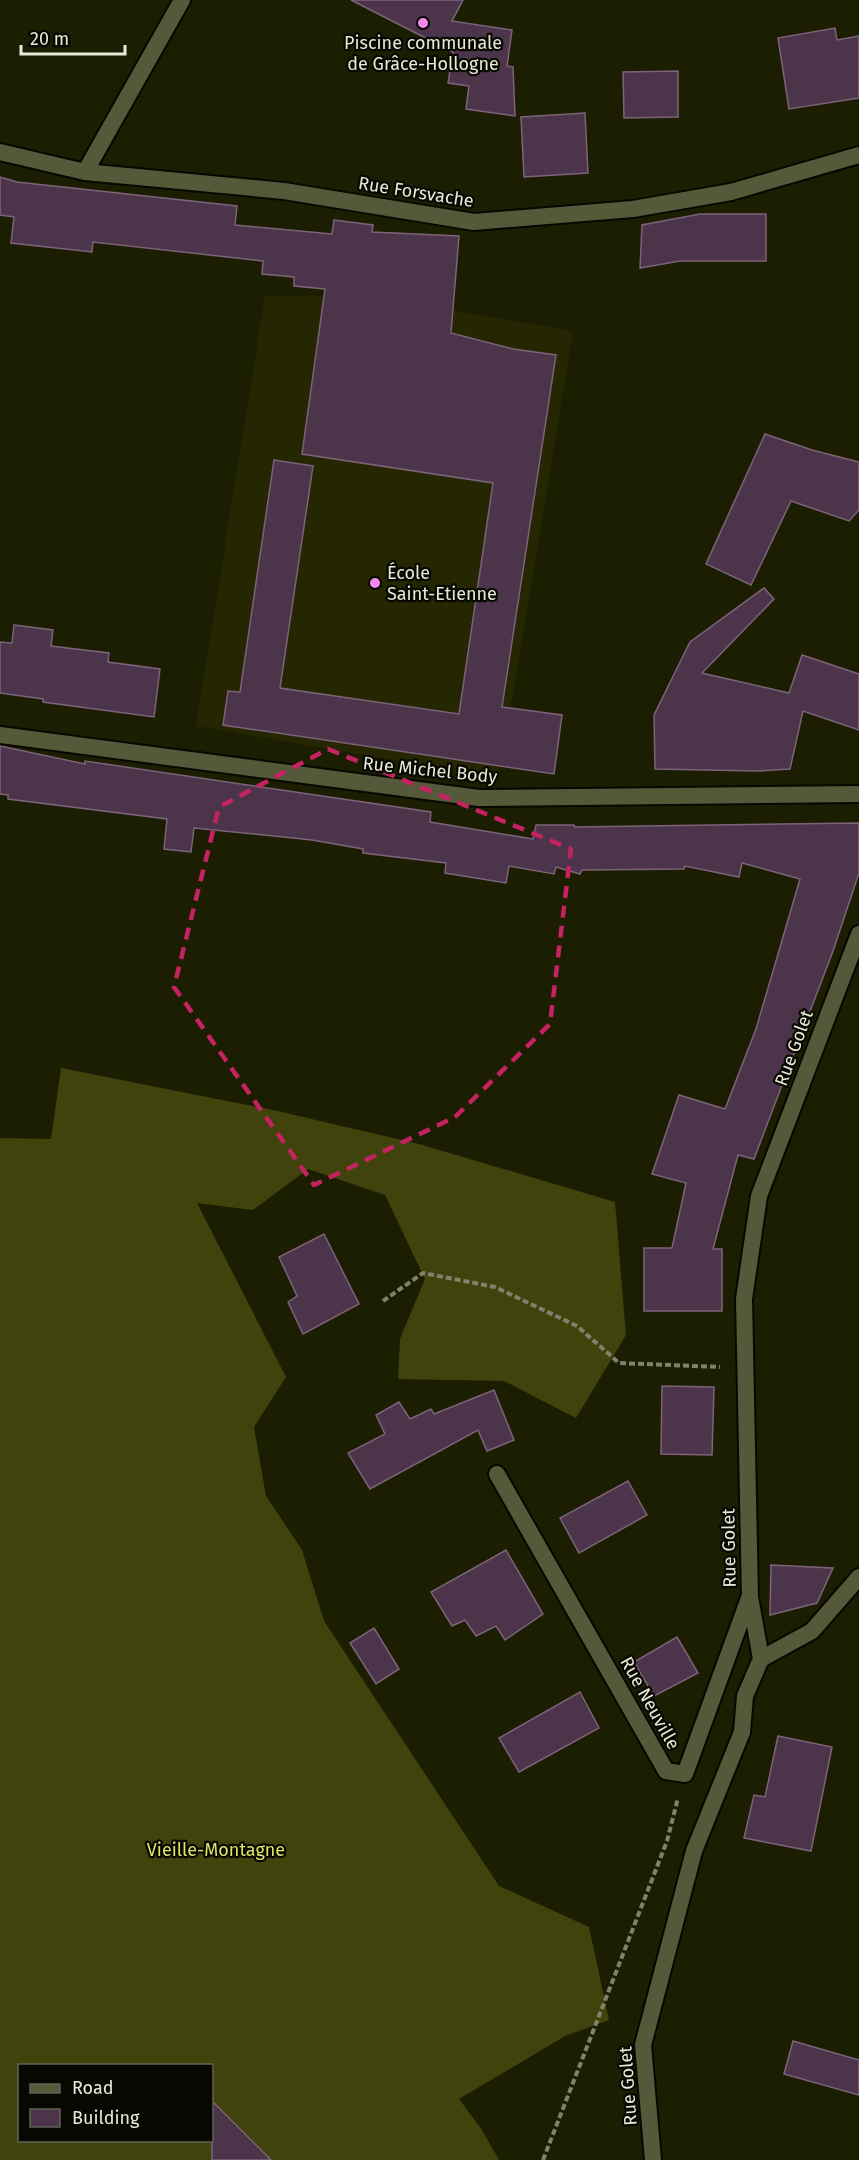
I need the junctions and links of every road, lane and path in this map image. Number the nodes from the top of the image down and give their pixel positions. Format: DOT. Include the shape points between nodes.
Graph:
graph roads {
  1 [pos="182,0"];
  2 [pos="0,152"];
  3 [pos="859,155"];
  4 [pos="85,172"];
  5 [pos="0,735"];
  6 [pos="859,794"];
  7 [pos="859,934"];
  8 [pos="382,1300"];
  9 [pos="745,1368"];
  10 [pos="497,1474"];
  11 [pos="859,1576"];
  12 [pos="750,1597"];
  13 [pos="761,1659"];
  14 [pos="685,1774"];
  15 [pos="543,2160"];
  16 [pos="653,2160"];
  1 -- 4 [label="street"];
  2 -- 4 [label="street, Rue Forsvache"];
  3 -- 4 [label="street, Rue Forsvache" via="720,194 633,209 474,222 284,191"];
  5 -- 6 [label="street, Rue Michel Body" via="479,798"];
  7 -- 9 [label="street, Rue Golet" via="759,1196 744,1299"];
  8 -- 9 [label="path" via="423,1273 495,1287 577,1326 620,1363"];
  9 -- 12 [label="street, Rue Golet"];
  10 -- 14 [label="street, Rue Neuville" via="666,1771"];
  11 -- 13 [label="street" via="812,1631"];
  12 -- 13 [label="street, Rue Golet"];
  12 -- 14 [label="street, Rue Neuville"];
  13 -- 16 [label="street, Rue Golet" via="745,1696 742,1732 694,1851 643,2045"];
  14 -- 15 [label="path" via="667,1841"];
}
